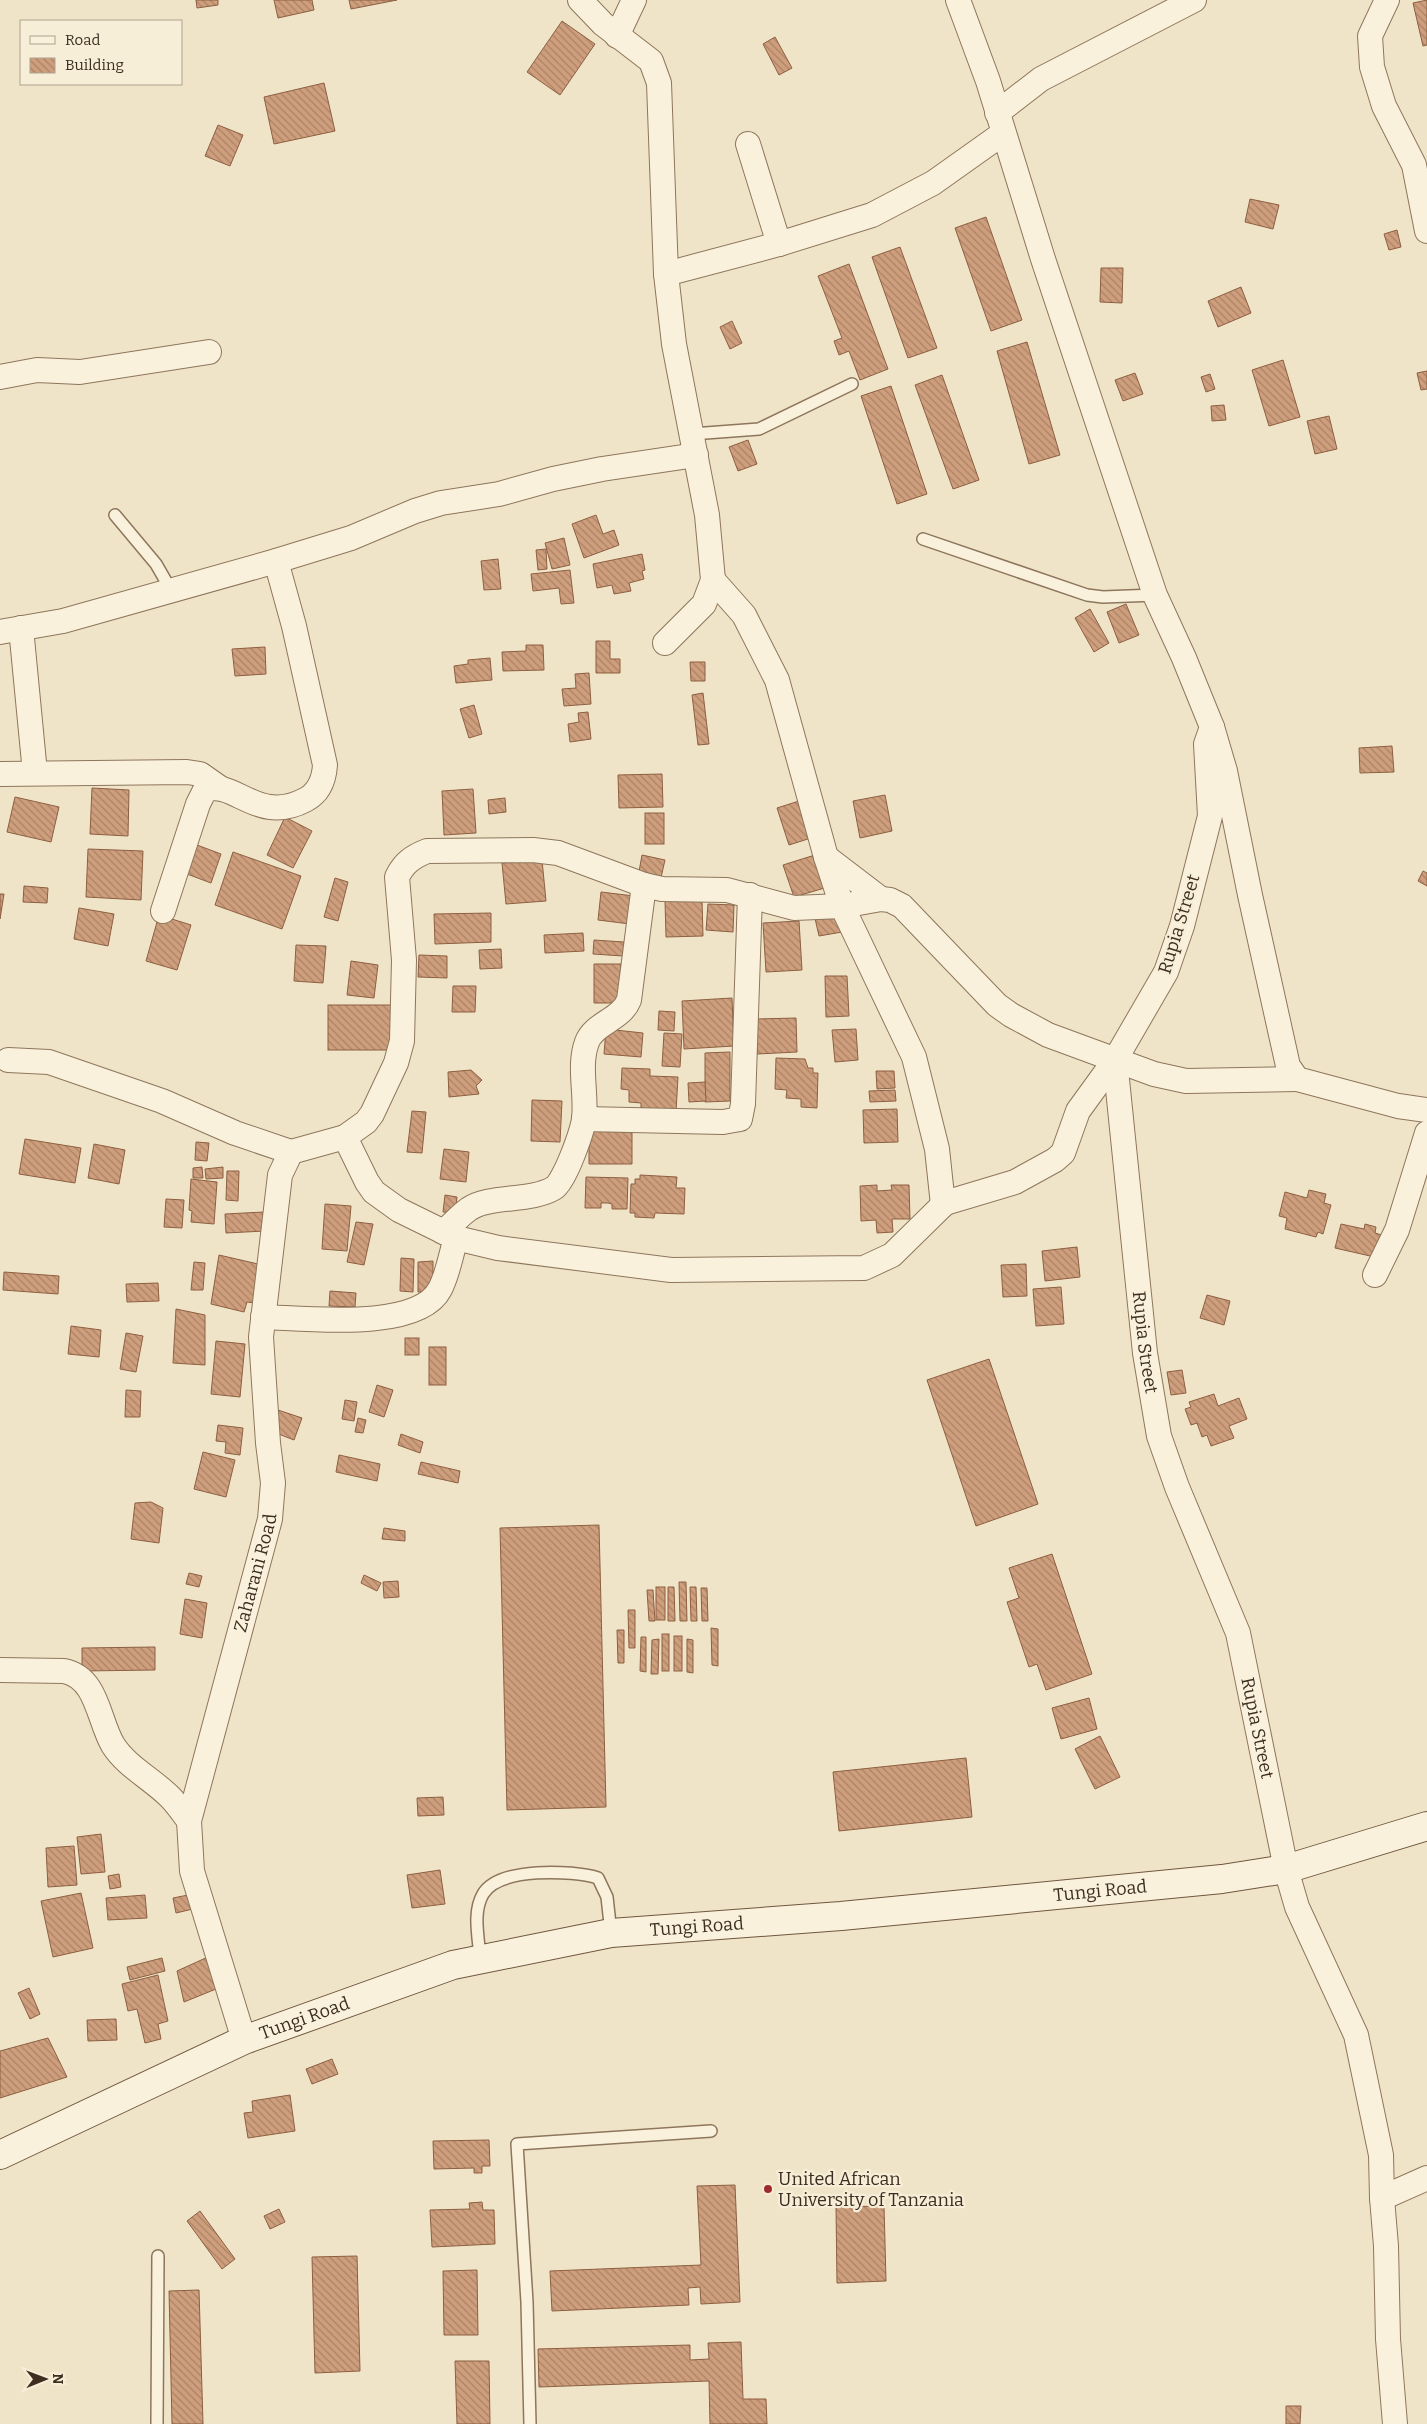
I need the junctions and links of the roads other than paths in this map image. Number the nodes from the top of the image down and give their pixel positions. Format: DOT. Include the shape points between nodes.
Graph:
graph roads {
  1 [pos="580,0"];
  2 [pos="634,0"];
  3 [pos="958,0"];
  4 [pos="1194,0"];
  5 [pos="1387,0"];
  6 [pos="617,36"];
  7 [pos="1000,124"];
  8 [pos="748,144"];
  9 [pos="1427,231"];
  10 [pos="779,244"];
  11 [pos="666,274"];
  12 [pos="209,352"];
  13 [pos="0,377"];
  14 [pos="852,384"];
  15 [pos="694,444"];
  16 [pos="115,515"];
  17 [pos="923,539"];
  18 [pos="276,561"];
  19 [pos="713,580"];
  20 [pos="171,590"];
  21 [pos="1155,595"];
  22 [pos="11,630"];
  23 [pos="665,643"];
  24 [pos="1212,727"];
  25 [pos="35,773"];
  26 [pos="0,774"];
  27 [pos="220,788"];
  28 [pos="826,857"];
  29 [pos="644,885"];
  30 [pos="750,895"];
  31 [pos="881,899"];
  32 [pos="842,906"];
  33 [pos="163,911"];
  34 [pos="8,1060"];
  35 [pos="1116,1060"];
  36 [pos="1297,1079"];
  37 [pos="1427,1110"];
  38 [pos="584,1119"];
  39 [pos="1427,1133"];
  40 [pos="346,1137"];
  41 [pos="291,1152"];
  42 [pos="943,1206"];
  43 [pos="450,1235"];
  44 [pos="1375,1275"];
  45 [pos="263,1317"];
  46 [pos="0,1670"];
  47 [pos="189,1821"];
  48 [pos="1427,1826"];
  49 [pos="1286,1869"];
  50 [pos="611,1933"];
  51 [pos="480,1959"];
  52 [pos="244,2040"];
  53 [pos="710,2131"];
  54 [pos="0,2155"];
  55 [pos="1427,2178"];
  56 [pos="1382,2198"];
  57 [pos="158,2256"];
  58 [pos="158,2424"];
  59 [pos="530,2424"];
  60 [pos="1395,2424"];
  1 -- 6 [label="street"];
  2 -- 6 [label="street"];
  3 -- 7 [label="street"];
  4 -- 7 [label="street" via="1041,79"];
  5 -- 9 [label="street" via="1370,36 1372,67 1384,106 1414,165"];
  6 -- 11 [label="street" via="650,61 659,83"];
  7 -- 10 [label="street" via="933,183 872,215"];
  7 -- 21 [label="street"];
  8 -- 10 [label="street"];
  10 -- 11 [label="street"];
  11 -- 15 [label="street" via="674,344"];
  12 -- 13 [label="street" via="80,372 37,370"];
  14 -- 15 [label="lane" via="759,429"];
  15 -- 18 [label="street" via="500,494 441,503 351,538"];
  15 -- 19 [label="street" via="707,515"];
  16 -- 20 [label="lane" via="156,564"];
  17 -- 21 [label="lane" via="1088,594 1103,597"];
  18 -- 20 [label="street"];
  18 -- 27 [label="street" via="314,714 324,773 316,792 292,807 266,807"];
  19 -- 23 [label="street" via="704,604"];
  19 -- 28 [label="street" via="744,616 777,680"];
  20 -- 22 [label="street" via="64,621"];
  21 -- 24 [label="street"];
  22 -- 25 [label="street"];
  24 -- 35 [label="street, Rupia Street" via="1206,744 1210,816 1182,926 1166,972"];
  24 -- 36 [label="street" via="1225,771 1288,1066"];
  25 -- 26 [label="street"];
  25 -- 27 [label="street" via="186,772 200,774"];
  27 -- 33 [label="street" via="210,788 202,793"];
  28 -- 31 [label="street"];
  28 -- 32 [label="street"];
  29 -- 30 [label="street" via="662,889 727,890"];
  29 -- 38 [label="street" via="629,1000 624,1011 597,1030 586,1043"];
  29 -- 40 [label="street" via="579,859 533,850 427,851 403,865 397,878 404,960 400,1052 372,1114"];
  30 -- 32 [label="street" via="794,908"];
  30 -- 38 [label="street" via="740,1118 723,1122"];
  31 -- 32 [label="street"];
  31 -- 35 [label="street" via="902,906 1010,1015 1048,1035"];
  32 -- 42 [label="street" via="914,1057 936,1149"];
  34 -- 41 [label="street" via="49,1062 162,1101 235,1133"];
  35 -- 36 [label="street" via="1186,1081"];
  35 -- 42 [label="street" via="1078,1111 1063,1153 1055,1160 1015,1182"];
  35 -- 49 [label="street, Rupia Street" via="1146,1354 1159,1436 1238,1633"];
  36 -- 37 [label="street" via="1398,1106"];
  38 -- 43 [label="street" via="564,1176 557,1186 543,1193 469,1209"];
  39 -- 44 [label="street" via="1397,1230"];
  40 -- 41 [label="street"];
  40 -- 43 [label="street" via="374,1192 399,1210"];
  41 -- 45 [label="street, Zaharani Road" via="280,1175"];
  42 -- 43 [label="street" via="892,1256 864,1268 671,1270 498,1248"];
  43 -- 45 [label="street" via="440,1290 411,1311 367,1320"];
  45 -- 47 [label="street, Zaharani Road" via="262,1347 273,1483 270,1519"];
  46 -- 47 [label="street" via="64,1671 81,1679 93,1695 118,1752 170,1797"];
  47 -- 52 [label="street, Zaharani Road" via="192,1871"];
  48 -- 49 [label="main road, Tungi Road"];
  49 -- 50 [label="main road, Tungi Road" via="1135,1889"];
  49 -- 56 [label="street, Rupia Street" via="1297,1907 1356,2035 1381,2155"];
  50 -- 51 [label="main road, Tungi Road"];
  50 -- 51 [label="lane" via="607,1897 598,1878 558,1872 506,1877 490,1884 482,1895 477,1915"];
  51 -- 52 [label="main road, Tungi Road" via="453,1965"];
  52 -- 54 [label="main road, Tungi Road"];
  53 -- 59 [label="lane" via="517,2144 527,2302"];
  55 -- 56 [label="street"];
  56 -- 60 [label="street, Rupia Street"];
  57 -- 58 [label="lane"];
}
